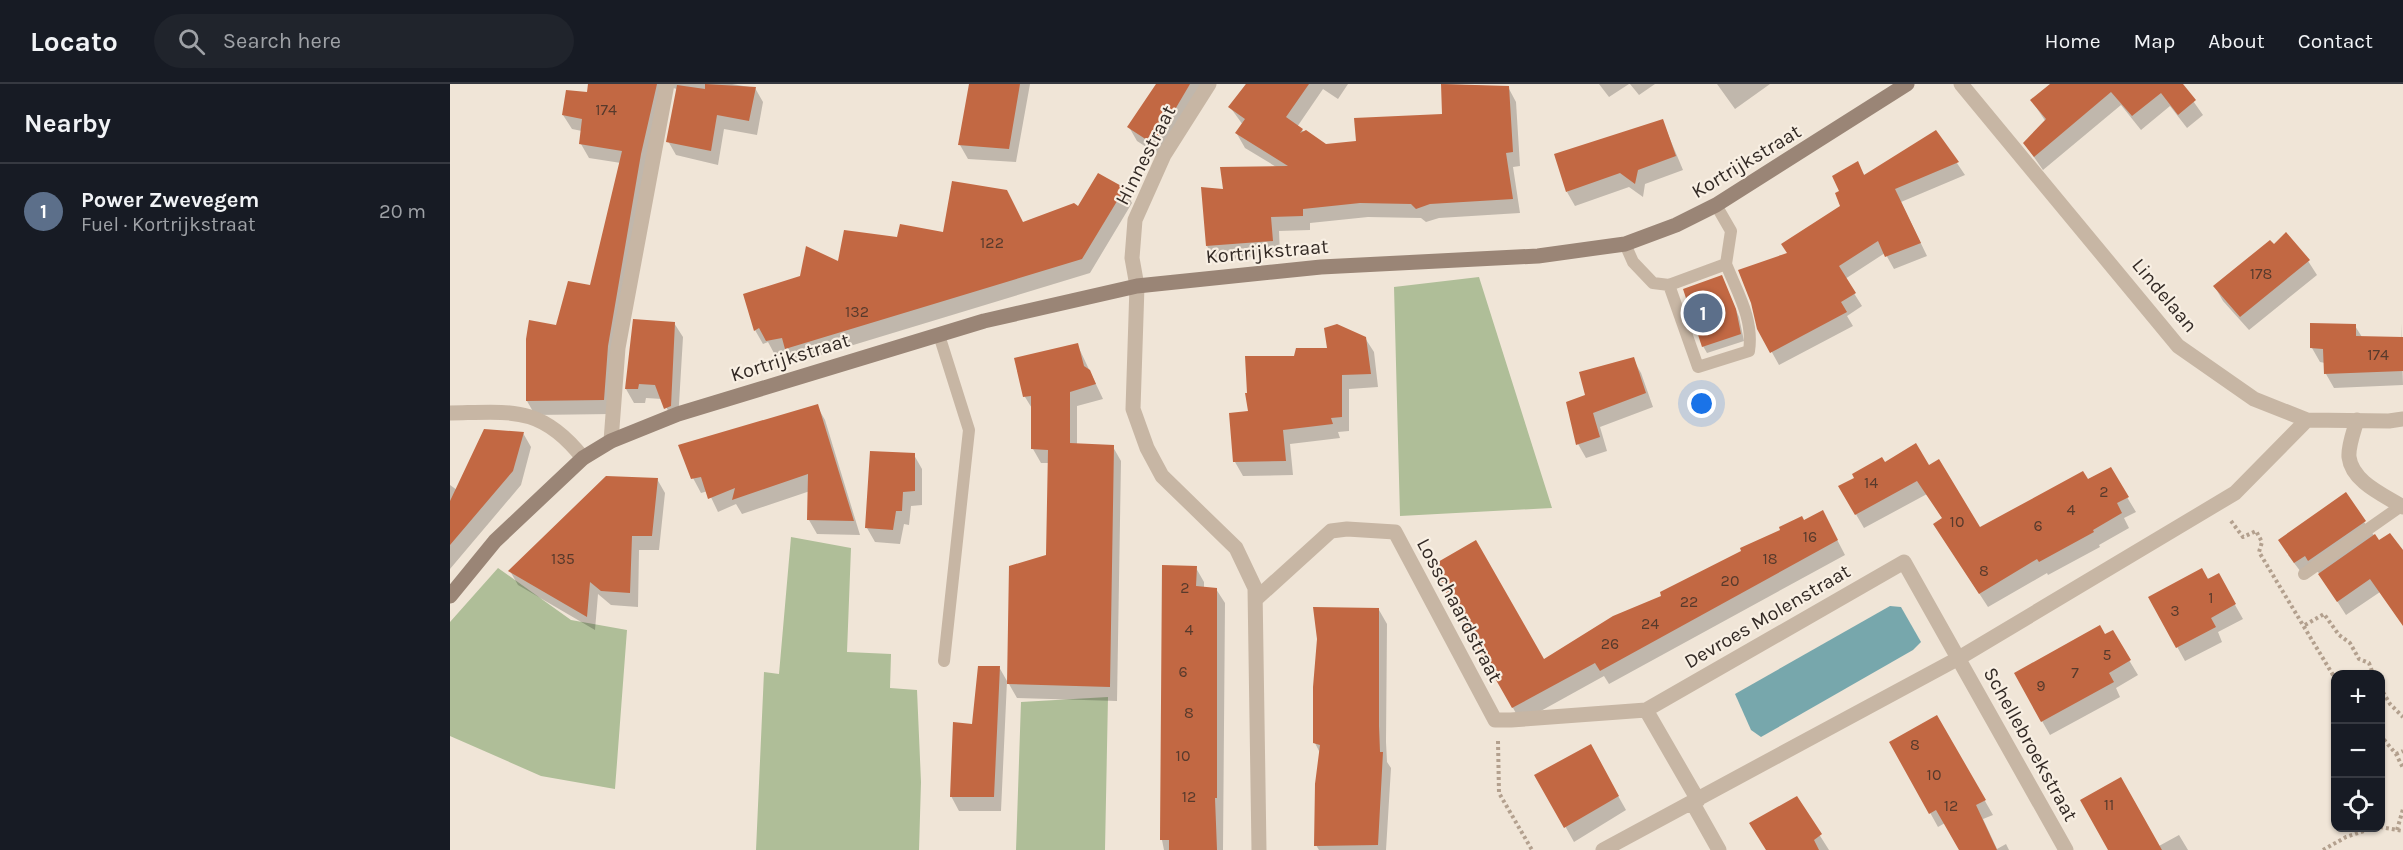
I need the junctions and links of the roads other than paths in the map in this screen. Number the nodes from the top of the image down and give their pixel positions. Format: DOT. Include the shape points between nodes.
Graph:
graph roads {
  1 [pos="667,84"];
  2 [pos="1209,84"];
  3 [pos="1907,84"];
  4 [pos="1961,84"];
  5 [pos="1716,205"];
  6 [pos="1625,244"];
  7 [pos="1726,264"];
  8 [pos="1669,285"];
  9 [pos="1137,286"];
  10 [pos="939,335"];
  11 [pos="450,413"];
  12 [pos="2403,419"];
  13 [pos="2307,420"];
  14 [pos="2357,420"];
  15 [pos="611,441"];
  16 [pos="582,459"];
  17 [pos="2402,506"];
  18 [pos="2304,574"];
  19 [pos="450,596"];
  20 [pos="1256,599"];
  21 [pos="1959,658"];
  22 [pos="944,661"];
  23 [pos="1646,710"];
  24 [pos="1695,801"];
  25 [pos="1259,850"];
  26 [pos="1604,850"];
  27 [pos="1719,850"];
  28 [pos="2066,850"];
  1 -- 15 [label="street" via="618,348"];
  2 -- 9 [label="street, Hinnestraat" via="1164,155 1135,220 1132,258"];
  3 -- 5 [label="main road, Kortrijkstraat"];
  4 -- 13 [label="street, Lindelaan" via="2178,346 2254,399"];
  5 -- 6 [label="main road, Kortrijkstraat"];
  5 -- 7 [label="lane" via="1731,231"];
  6 -- 8 [label="lane" via="1633,262 1653,283"];
  6 -- 9 [label="main road, Kortrijkstraat" via="1539,256 1321,267"];
  7 -- 8 [label="lane"];
  7 -- 8 [label="lane" via="1747,317 1749,351 1698,367"];
  9 -- 10 [label="main road, Kortrijkstraat"];
  9 -- 20 [label="street" via="1133,409 1147,448 1162,476 1236,548 1255,588"];
  10 -- 15 [label="main road, Kortrijkstraat" via="678,414"];
  10 -- 22 [label="lane" via="969,430"];
  11 -- 16 [label="street" via="513,412 533,417 557,432"];
  12 -- 14 [label="street, Lindelaan"];
  13 -- 14 [label="street, Lindelaan"];
  13 -- 21 [label="street" via="2235,493"];
  14 -- 17 [label="street" via="2349,456 2353,470 2366,484"];
  15 -- 16 [label="main road, Kortrijkstraat"];
  16 -- 19 [label="main road, Kortrijkstraat" via="495,541"];
  17 -- 18 [label="lane"];
  20 -- 23 [label="street, Losschaardstraat" via="1331,531 1395,532 1495,720"];
  20 -- 25 [label="street"];
  21 -- 23 [label="street, Devroes Molenstraat" via="1904,562"];
  21 -- 24 [label="street"];
  21 -- 28 [label="street, Schellebroekstraat"];
  23 -- 24 [label="street"];
  24 -- 26 [label="street"];
  24 -- 27 [label="street"];
}
